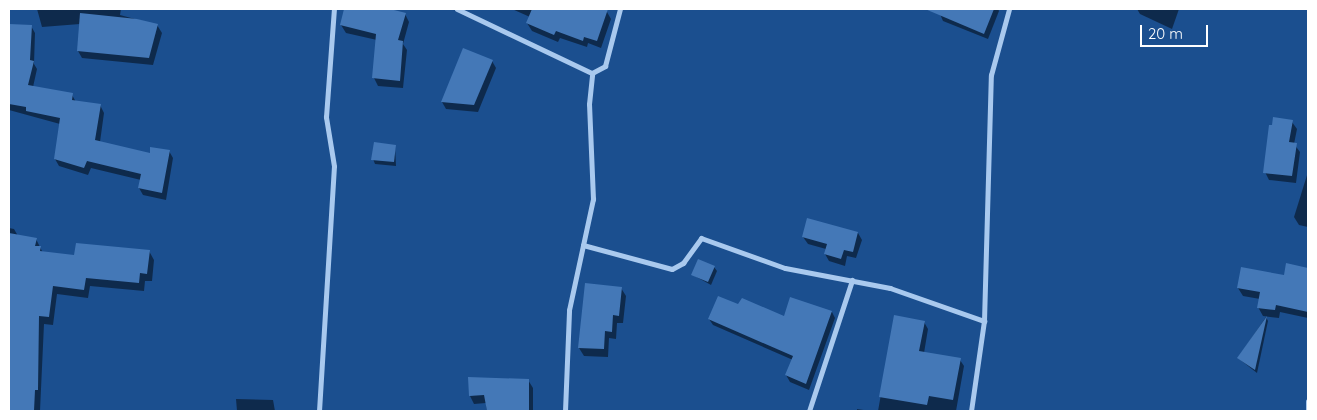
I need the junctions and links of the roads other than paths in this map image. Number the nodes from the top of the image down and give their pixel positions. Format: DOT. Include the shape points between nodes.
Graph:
graph roads {
  1 [pos="334,9"];
  2 [pos="457,9"];
  3 [pos="620,9"];
  4 [pos="1009,9"];
  5 [pos="592,73"];
  6 [pos="584,245"];
  7 [pos="852,280"];
  8 [pos="984,321"];
  9 [pos="1308,401"];
  10 [pos="319,411"];
  11 [pos="565,411"];
  12 [pos="809,411"];
  13 [pos="971,411"];
  14 [pos="1308,411"];
  1 -- 10 [label="street" via="326,117 334,166"];
  2 -- 5 [label="street"];
  3 -- 5 [label="street" via="605,66"];
  4 -- 8 [label="street" via="991,75"];
  5 -- 6 [label="street" via="589,104 593,199"];
  6 -- 7 [label="street" via="672,269 683,263 701,238 786,268"];
  6 -- 11 [label="street" via="570,310"];
  7 -- 8 [label="street" via="890,288"];
  7 -- 12 [label="street"];
  8 -- 13 [label="street"];
  9 -- 14 [label="street"];
}
